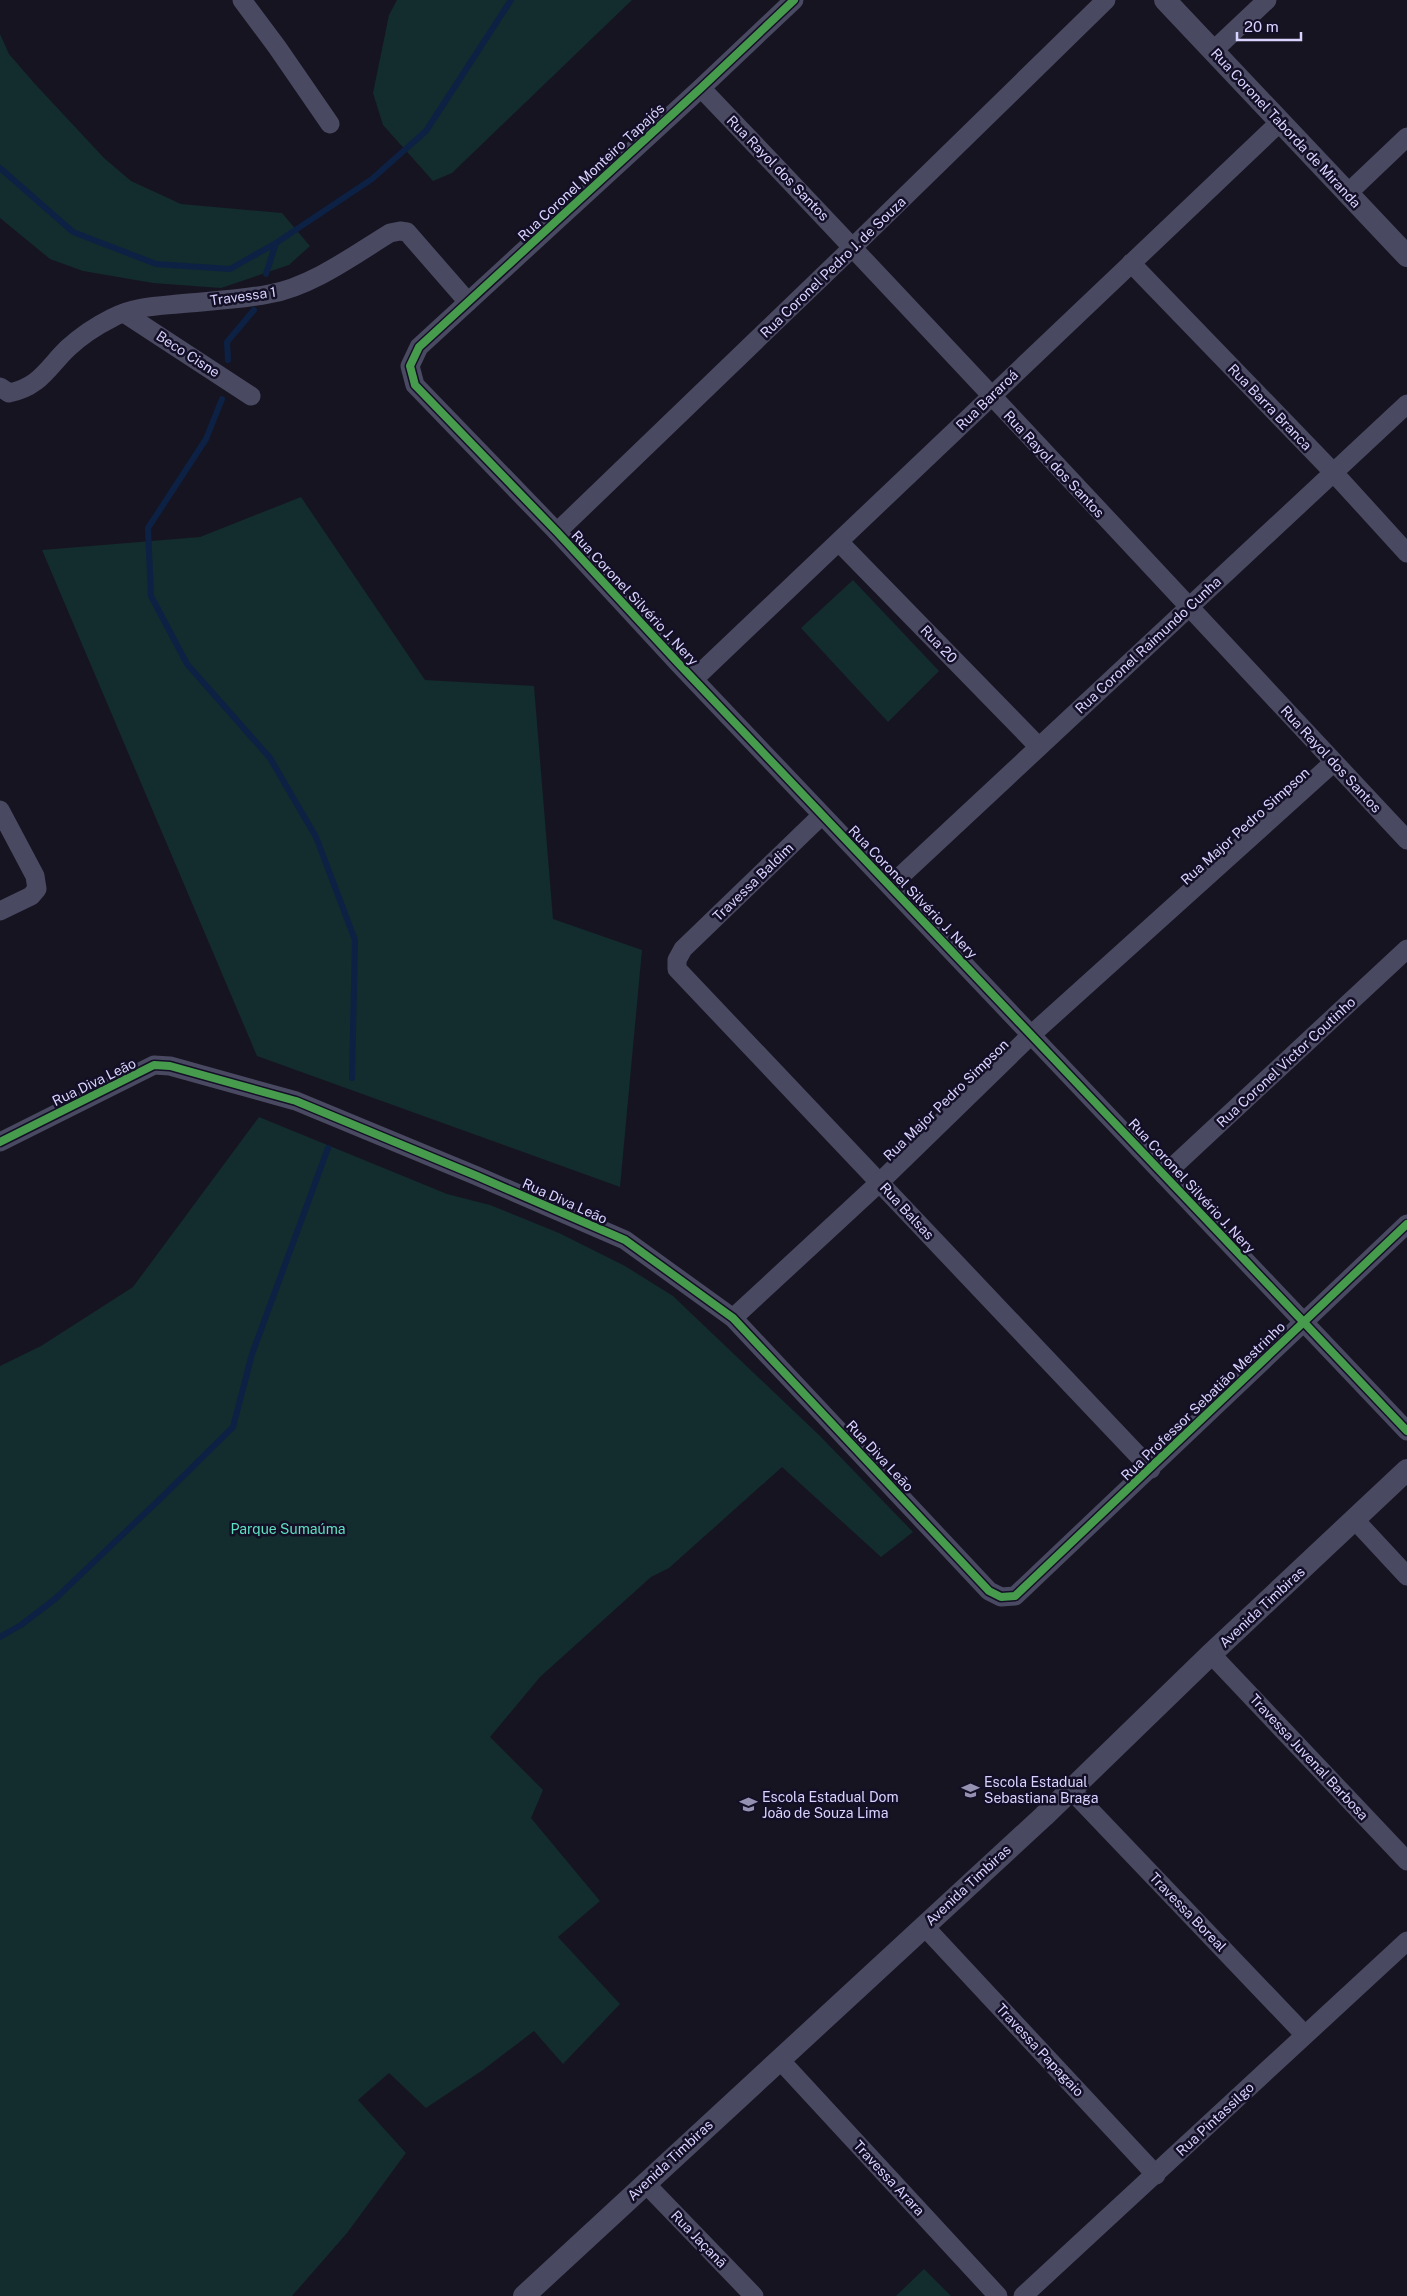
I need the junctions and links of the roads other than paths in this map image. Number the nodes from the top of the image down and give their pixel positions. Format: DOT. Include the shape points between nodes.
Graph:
graph roads {
  1 [pos="242,0"];
  2 [pos="794,0"];
  3 [pos="1106,0"];
  4 [pos="1165,0"];
  5 [pos="1267,0"];
  6 [pos="1213,50"];
  7 [pos="701,88"];
  8 [pos="1280,122"];
  9 [pos="330,124"];
  10 [pos="1407,138"];
  11 [pos="1348,194"];
  12 [pos="853,247"];
  13 [pos="1407,256"];
  14 [pos="1132,263"];
  15 [pos="468,302"];
  16 [pos="124,313"];
  17 [pos="410,366"];
  18 [pos="0,387"];
  19 [pos="251,396"];
  20 [pos="991,397"];
  21 [pos="1407,404"];
  22 [pos="1334,473"];
  23 [pos="557,532"];
  24 [pos="839,542"];
  25 [pos="1407,553"];
  26 [pos="1189,608"];
  27 [pos="694,679"];
  28 [pos="1039,747"];
  29 [pos="1334,762"];
  30 [pos="0,810"];
  31 [pos="822,815"];
  32 [pos="1407,840"];
  33 [pos="890,886"];
  34 [pos="0,911"];
  35 [pos="683,949"];
  36 [pos="1407,949"];
  37 [pos="1031,1035"];
  38 [pos="0,1142"];
  39 [pos="1164,1175"];
  40 [pos="880,1182"];
  41 [pos="1407,1224"];
  42 [pos="733,1318"];
  43 [pos="1303,1322"];
  44 [pos="1407,1431"];
  45 [pos="1151,1469"];
  46 [pos="1407,1470"];
  47 [pos="1355,1520"];
  48 [pos="1407,1576"];
  49 [pos="1015,1596"];
  50 [pos="1211,1654"];
  51 [pos="1071,1790"];
  52 [pos="1407,1861"];
  53 [pos="924,1926"];
  54 [pos="1407,1941"];
  55 [pos="1305,2035"];
  56 [pos="780,2060"];
  57 [pos="1156,2175"];
  58 [pos="645,2183"];
  59 [pos="524,2296"];
  60 [pos="754,2296"];
  61 [pos="998,2296"];
  62 [pos="1023,2296"];
  1 -- 9 [label="street"];
  2 -- 7 [label="street, Rua Coronel Monteiro Tapajós"];
  3 -- 12 [label="street, Rua Coronel Pedro J. de Souza"];
  4 -- 6 [label="street, Rua Coronel Taborda de Miranda"];
  5 -- 6 [label="street"];
  6 -- 8 [label="street, Rua Coronel Taborda de Miranda"];
  7 -- 12 [label="street, Rua Rayol dos Santos"];
  7 -- 15 [label="street, Rua Coronel Monteiro Tapajós"];
  8 -- 11 [label="street, Rua Coronel Taborda de Miranda"];
  8 -- 14 [label="street, Rua Bararoá"];
  10 -- 11 [label="street"];
  11 -- 13 [label="street, Rua Coronel Taborda de Miranda"];
  12 -- 20 [label="street, Rua Rayol dos Santos"];
  12 -- 23 [label="street, Rua Coronel Pedro J. de Souza"];
  14 -- 20 [label="street, Rua Bararoá"];
  14 -- 22 [label="street, Rua Barra Branca"];
  15 -- 16 [label="street, Travessa 1" via="407,232 400,230 298,286 270,294"];
  15 -- 17 [label="street, Rua Coronel Monteiro Tapajós" via="419,347"];
  16 -- 18 [label="street, Travessa 1" via="94,328 68,348 43,377 29,386 10,393"];
  16 -- 19 [label="street, Beco Cisne"];
  17 -- 23 [label="street, Rua Coronel Silvério J. Nery" via="415,386"];
  20 -- 24 [label="street, Rua Bararoá"];
  20 -- 26 [label="street, Rua Rayol dos Santos"];
  21 -- 22 [label="street, Rua Coronel Raimundo Cunha"];
  22 -- 25 [label="street, Rua Barra Branca"];
  22 -- 26 [label="street, Rua Coronel Raimundo Cunha"];
  23 -- 27 [label="street, Rua Coronel Silvério J. Nery"];
  24 -- 27 [label="street, Rua Bararoá"];
  24 -- 28 [label="street, Rua 20"];
  26 -- 28 [label="street, Rua Coronel Raimundo Cunha"];
  26 -- 29 [label="street, Rua Rayol dos Santos"];
  27 -- 31 [label="street, Rua Coronel Silvério J. Nery"];
  28 -- 33 [label="street, Rua Coronel Raimundo Cunha"];
  29 -- 32 [label="street, Rua Rayol dos Santos"];
  29 -- 37 [label="street, Rua Major Pedro Simpson"];
  30 -- 34 [label="street" via="35,876 37,888 34,893"];
  31 -- 33 [label="street, Rua Coronel Silvério J. Nery"];
  31 -- 35 [label="street, Travessa Baldim"];
  33 -- 37 [label="street, Rua Coronel Silvério J. Nery"];
  35 -- 40 [label="street, Rua Balsas" via="677,960 677,969"];
  36 -- 39 [label="street, Rua Coronel Victor Coutinho"];
  37 -- 39 [label="street, Rua Coronel Silvério J. Nery"];
  37 -- 40 [label="street, Rua Major Pedro Simpson"];
  38 -- 42 [label="street, Rua Diva Leão" via="154,1065 170,1066 296,1101 625,1240"];
  39 -- 43 [label="street, Rua Coronel Silvério J. Nery"];
  40 -- 42 [label="street, Rua Major Pedro Simpson"];
  40 -- 45 [label="street, Rua Balsas"];
  41 -- 43 [label="street, Rua Professor Sebatião Mestrinho"];
  42 -- 49 [label="street, Rua Diva Leão" via="989,1591 1001,1597"];
  43 -- 44 [label="street, Rua Coronel Silvério J. Nery"];
  43 -- 45 [label="street, Rua Professor Sebatião Mestrinho"];
  45 -- 49 [label="street, Rua Professor Sebatião Mestrinho"];
  46 -- 47 [label="street, Avenida Timbiras"];
  47 -- 48 [label="street"];
  47 -- 50 [label="street, Avenida Timbiras"];
  50 -- 51 [label="street, Avenida Timbiras"];
  50 -- 52 [label="street, Travessa Juvenal Barbosa"];
  51 -- 53 [label="street, Avenida Timbiras"];
  51 -- 55 [label="street, Travessa Boreal"];
  53 -- 56 [label="street, Avenida Timbiras"];
  53 -- 57 [label="street, Travessa Papagaio"];
  54 -- 55 [label="street, Rua Pintassilgo"];
  55 -- 57 [label="street, Rua Pintassilgo"];
  56 -- 58 [label="street, Avenida Timbiras"];
  56 -- 61 [label="street, Travessa Arara"];
  57 -- 62 [label="street, Rua Pintassilgo"];
  58 -- 59 [label="street, Avenida Timbiras"];
  58 -- 60 [label="street, Rua Jaçanã"];
}
